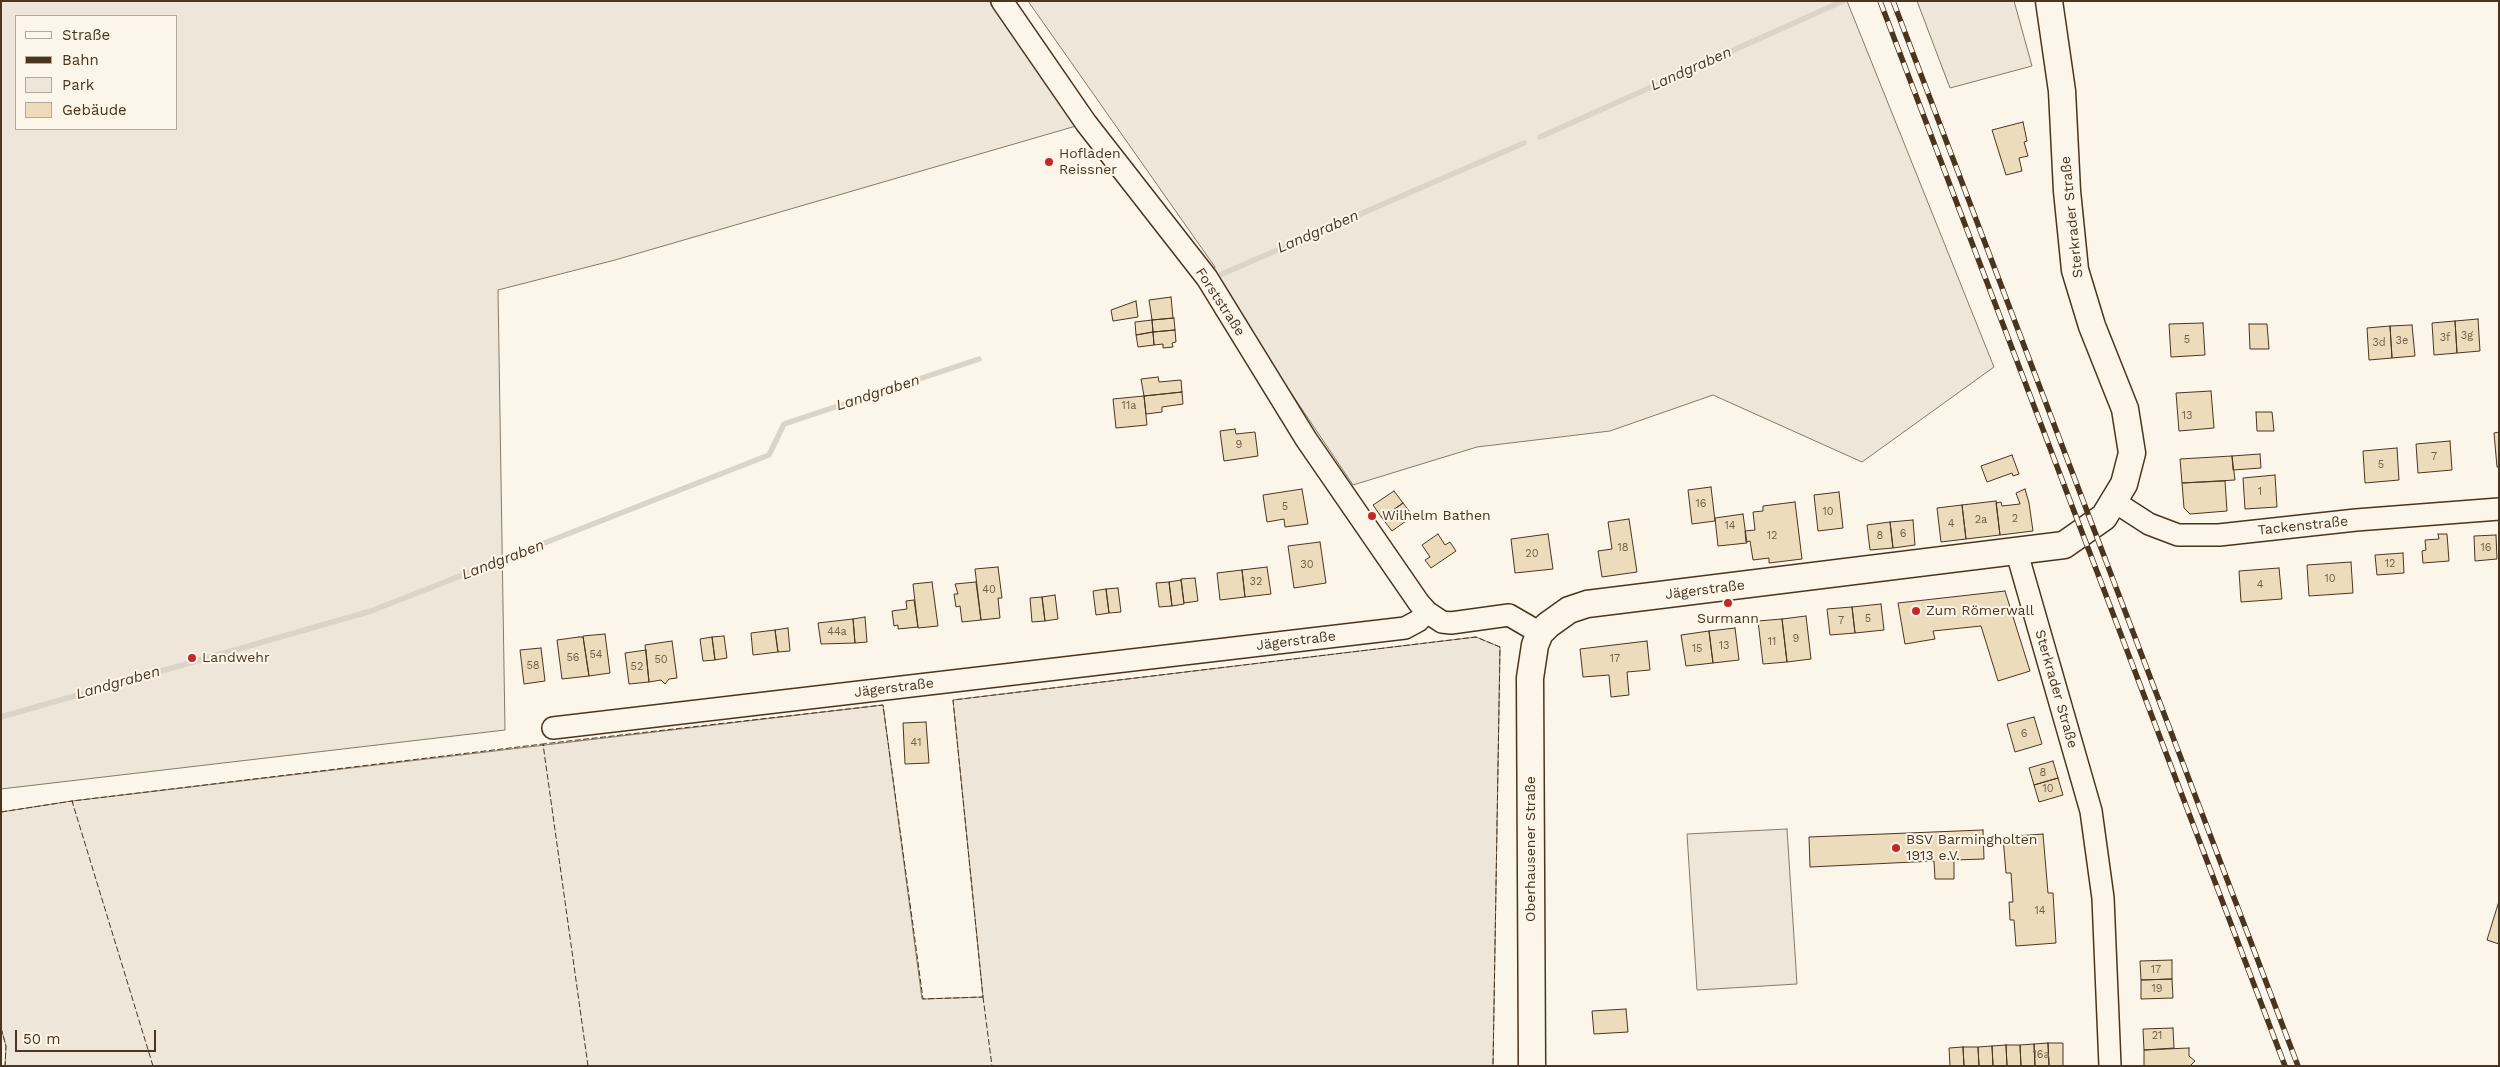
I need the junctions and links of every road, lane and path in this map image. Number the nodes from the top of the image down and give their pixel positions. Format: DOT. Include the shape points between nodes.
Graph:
graph roads {
  1 [pos="1002,1"];
  2 [pos="2049,1"];
  3 [pos="2115,502"];
  4 [pos="2499,509"];
  5 [pos="2016,553"];
  6 [pos="1427,612"];
  7 [pos="1540,633"];
  8 [pos="553,728"];
  9 [pos="1532,1066"];
  10 [pos="2110,1066"];
  1 -- 6 [label="street, Forststraße" via="1086,123 1207,278 1306,440"];
  2 -- 3 [label="main road, Sterkrader Straße" via="2062,91 2075,270 2092,326 2125,409 2131,439 2130,467"];
  3 -- 4 [label="street, Tackenstraße" via="2149,524 2178,535 2219,535"];
  3 -- 5 [label="main road, Sterkrader Straße" via="2094,526 2064,545"];
  5 -- 7 [label="main road, Jägerstraße" via="1587,604 1556,618"];
  5 -- 10 [label="street, Sterkrader Straße" via="2091,810 2103,898"];
  6 -- 7 [label="street" via="1442,622 1450,623 1509,616"];
  6 -- 8 [label="street, Jägerstraße" via="1405,628"];
  7 -- 9 [label="main road, Oberhausener Straße" via="1531,658 1530,678"];
}
